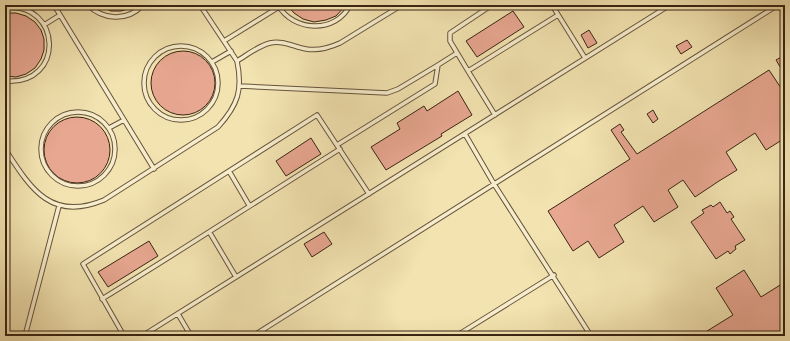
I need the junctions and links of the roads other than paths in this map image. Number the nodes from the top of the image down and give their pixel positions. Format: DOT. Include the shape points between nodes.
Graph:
graph roads {
  1 [pos="54,5"];
  2 [pos="88,5"];
  3 [pos="143,5"];
  4 [pos="200,5"];
  5 [pos="350,5"];
  6 [pos="402,5"];
  7 [pos="492,5"];
  8 [pos="552,5"];
  9 [pos="670,5"];
  10 [pos="779,5"];
  11 [pos="279,6"];
  12 [pos="5,8"];
  13 [pos="785,14"];
  14 [pos="60,15"];
  15 [pos="558,15"];
  16 [pos="44,25"];
  17 [pos="224,41"];
  18 [pos="231,52"];
  19 [pos="457,53"];
  20 [pos="585,58"];
  21 [pos="237,61"];
  22 [pos="212,62"];
  23 [pos="438,65"];
  24 [pos="468,71"];
  25 [pos="5,81"];
  26 [pos="240,86"];
  27 [pos="495,114"];
  28 [pos="124,120"];
  29 [pos="109,128"];
  30 [pos="465,134"];
  31 [pos="337,145"];
  32 [pos="5,149"];
  33 [pos="340,149"];
  34 [pos="154,169"];
  35 [pos="229,171"];
  36 [pos="494,184"];
  37 [pos="369,194"];
  38 [pos="249,205"];
  39 [pos="59,206"];
  40 [pos="210,233"];
  41 [pos="554,275"];
  42 [pos="236,277"];
  43 [pos="102,299"];
  44 [pos="178,314"];
  45 [pos="25,336"];
  46 [pos="124,336"];
  47 [pos="142,336"];
  48 [pos="191,336"];
  49 [pos="253,336"];
  50 [pos="456,336"];
  51 [pos="591,336"];
  1 -- 14 [label="lane"];
  2 -- 3 [label="lane" via="106,16 119,17 131,14"];
  4 -- 17 [label="lane"];
  5 -- 11 [label="lane" via="339,18 328,24 315,26 302,25 290,19"];
  6 -- 21 [label="lane" via="340,44 329,48 307,49 271,42"];
  7 -- 19 [label="lane" via="450,33 450,41"];
  8 -- 15 [label="lane"];
  9 -- 20 [label="lane"];
  10 -- 13 [label="lane"];
  10 -- 36 [label="lane"];
  11 -- 17 [label="lane"];
  12 -- 16 [label="lane" via="25,9 36,15"];
  14 -- 16 [label="lane"];
  14 -- 28 [label="lane"];
  15 -- 20 [label="lane"];
  15 -- 24 [label="lane"];
  16 -- 25 [label="lane" via="49,35 50,48 43,66 28,78 16,82"];
  17 -- 18 [label="lane"];
  18 -- 21 [label="lane"];
  18 -- 22 [label="lane"];
  19 -- 23 [label="lane"];
  19 -- 24 [label="lane"];
  20 -- 27 [label="lane"];
  21 -- 26 [label="lane"];
  22 -- 22 [label="lane" via="218,74 219,86 215,99 208,109 197,117 185,120 172,119 160,114 151,105 146,94 145,77 151,60 160,52 182,45 204,53"];
  23 -- 26 [label="lane" via="387,93"];
  23 -- 31 [label="lane" via="435,84"];
  24 -- 27 [label="lane"];
  26 -- 34 [label="lane" via="236,101 218,127"];
  27 -- 30 [label="lane"];
  28 -- 29 [label="lane"];
  28 -- 34 [label="lane"];
  29 -- 29 [label="lane" via="115,152 112,165 105,175 94,183 82,186 69,185 57,180 48,171 42,160 41,143 48,126 56,118 79,111 101,119"];
  30 -- 36 [label="lane"];
  30 -- 37 [label="lane"];
  31 -- 33 [label="lane"];
  31 -- 35 [label="lane" via="318,115"];
  32 -- 39 [label="lane" via="36,193"];
  33 -- 37 [label="lane"];
  33 -- 38 [label="lane"];
  34 -- 39 [label="lane" via="104,200 89,206"];
  35 -- 38 [label="lane"];
  35 -- 43 [label="lane" via="83,264"];
  36 -- 41 [label="lane"];
  36 -- 49 [label="lane"];
  37 -- 42 [label="lane"];
  38 -- 40 [label="lane"];
  39 -- 45 [label="lane"];
  40 -- 42 [label="lane"];
  40 -- 43 [label="lane"];
  41 -- 50 [label="lane"];
  41 -- 51 [label="lane"];
  42 -- 44 [label="lane"];
  43 -- 46 [label="lane"];
  44 -- 47 [label="lane"];
  44 -- 48 [label="lane"];
}
